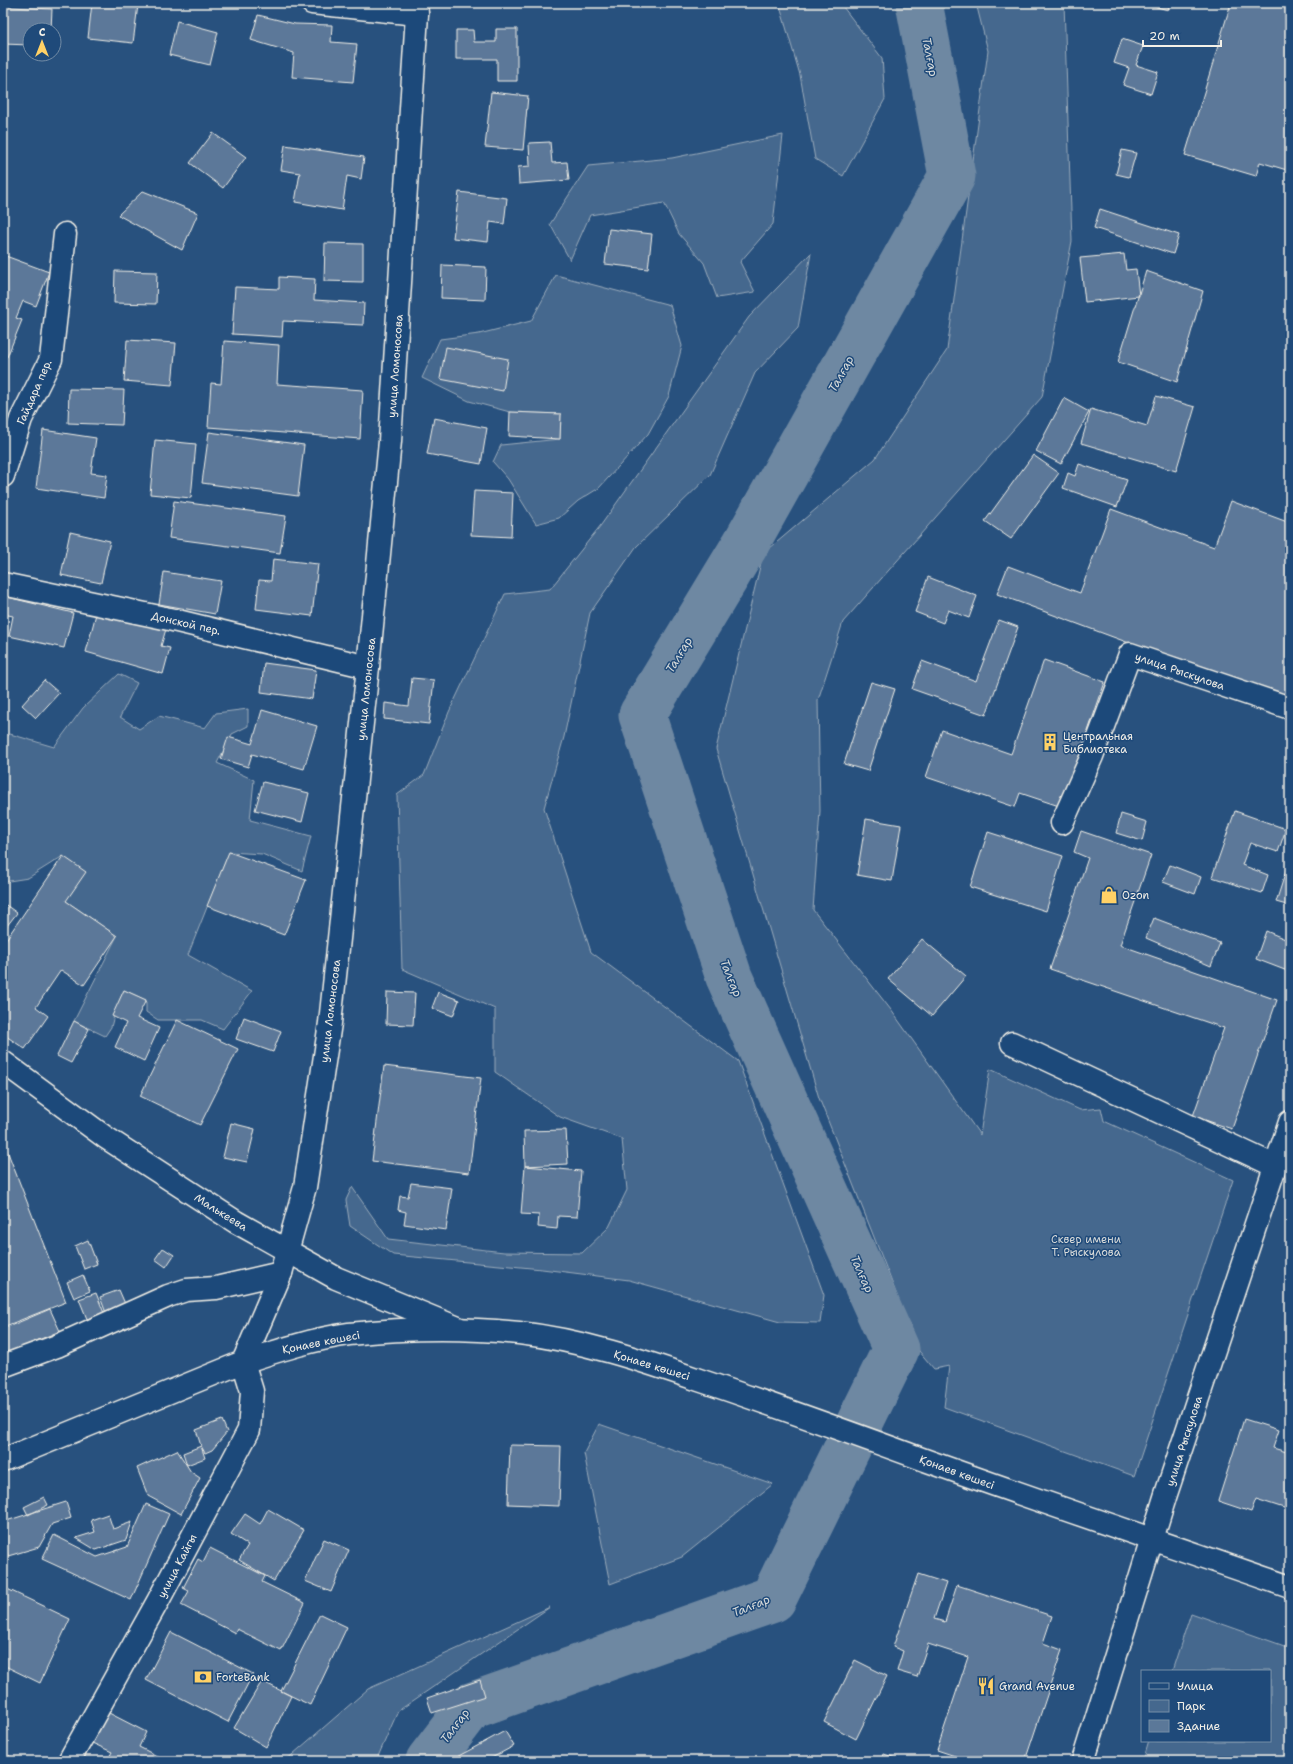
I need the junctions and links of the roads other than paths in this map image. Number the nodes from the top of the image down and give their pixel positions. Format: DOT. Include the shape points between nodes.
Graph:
graph roads {
  1 [pos="312,3"];
  2 [pos="416,9"];
  3 [pos="65,234"];
  4 [pos="3,476"];
  5 [pos="3,584"];
  6 [pos="368,667"];
  7 [pos="1290,708"];
  8 [pos="1062,823"];
  9 [pos="1012,1043"];
  10 [pos="3,1062"];
  11 [pos="1290,1122"];
  12 [pos="1275,1166"];
  13 [pos="288,1252"];
  14 [pos="281,1272"];
  15 [pos="458,1328"];
  16 [pos="243,1362"];
  17 [pos="3,1366"];
  18 [pos="3,1460"];
  19 [pos="1152,1539"];
  20 [pos="1290,1587"];
  21 [pos="69,1761"];
  22 [pos="1083,1761"];
  1 -- 2 [label="main road"];
  2 -- 6 [label="main road, улица Ломоносова" via="390,441"];
  3 -- 4 [label="main road, Гайдара пер." via="51,359 21,419"];
  5 -- 6 [label="main road, Донской пер." via="169,619"];
  6 -- 13 [label="main road, улица Ломоносова" via="330,1023 305,1187"];
  7 -- 8 [label="main road, улица Рыскулова" via="1130,654 1092,756"];
  9 -- 12 [label="main road"];
  10 -- 13 [label="main road, Малькеева" via="105,1137 236,1222"];
  11 -- 12 [label="main road, улица Рыскулова"];
  12 -- 19 [label="main road, улица Рыскулова"];
  13 -- 14 [label="main road, улица Ломоносова"];
  13 -- 15 [label="main road, Малькеева" via="336,1278"];
  14 -- 16 [label="main road, улица Ломоносова"];
  14 -- 17 [label="main road" via="216,1288 192,1289 174,1294 57,1346"];
  15 -- 16 [label="main road, Қонаев көшесі" via="347,1334 283,1349"];
  15 -- 19 [label="main road, Қонаев көшесі" via="521,1333 631,1357"];
  16 -- 18 [label="main road, Қонаев көшесі"];
  16 -- 21 [label="main road, улица Кайгы" via="252,1391 249,1430"];
  19 -- 20 [label="main road, Қонаев көшесі"];
  19 -- 22 [label="main road, улица Рыскулова"];
}
